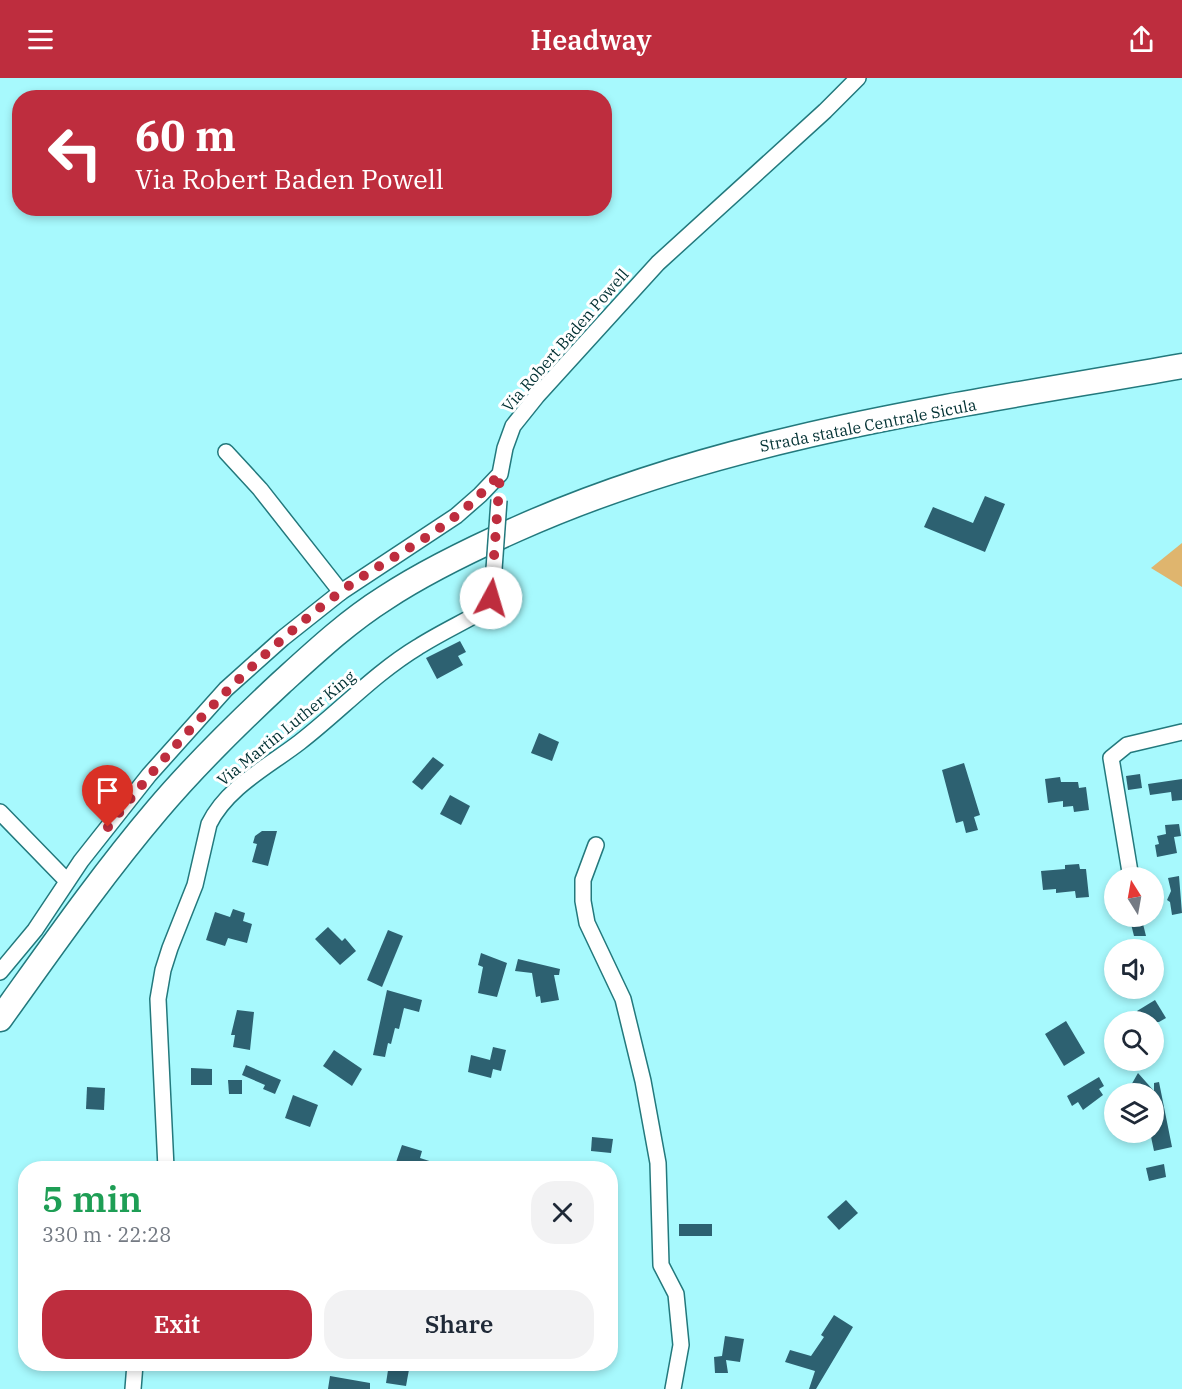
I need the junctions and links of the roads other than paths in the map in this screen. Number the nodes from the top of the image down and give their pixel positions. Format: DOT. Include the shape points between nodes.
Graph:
graph roads {
  1 [pos="858,78"];
  2 [pos="1182,366"];
  3 [pos="226,452"];
  4 [pos="500,474"];
  5 [pos="499,500"];
  6 [pos="341,592"];
  7 [pos="1182,732"];
  8 [pos="0,812"];
  9 [pos="596,846"];
  10 [pos="1129,867"];
  11 [pos="67,881"];
  12 [pos="0,972"];
  13 [pos="0,1019"];
  14 [pos="166,1161"];
  15 [pos="134,1371"];
  16 [pos="133,1389"];
  17 [pos="673,1389"];
  1 -- 4 [label="street, Via Robert Baden Powell" via="646,275 513,426"];
  2 -- 13 [label="main road, Strada statale Centrale Sicula" via="774,442 634,482 471,549 384,598 318,648 236,724 158,808 85,900"];
  3 -- 6 [label="street"];
  4 -- 5 [label="street, Via Robert Baden Powell"];
  4 -- 6 [label="street" via="456,516"];
  5 -- 14 [label="street, Via Martin Luther King, bridge" via="493,583 486,609 418,647 357,693 239,788 209,824 195,885 163,970 158,999"];
  6 -- 11 [label="street" via="226,690 149,775"];
  7 -- 10 [label="street" via="1127,745 1111,758"];
  8 -- 11 [label="street"];
  9 -- 17 [label="street" via="583,880 583,901 587,923 623,999 644,1081 658,1163 662,1264 676,1294 681,1345"];
  11 -- 12 [label="street" via="35,930"];
  15 -- 16 [label="street"];
}
